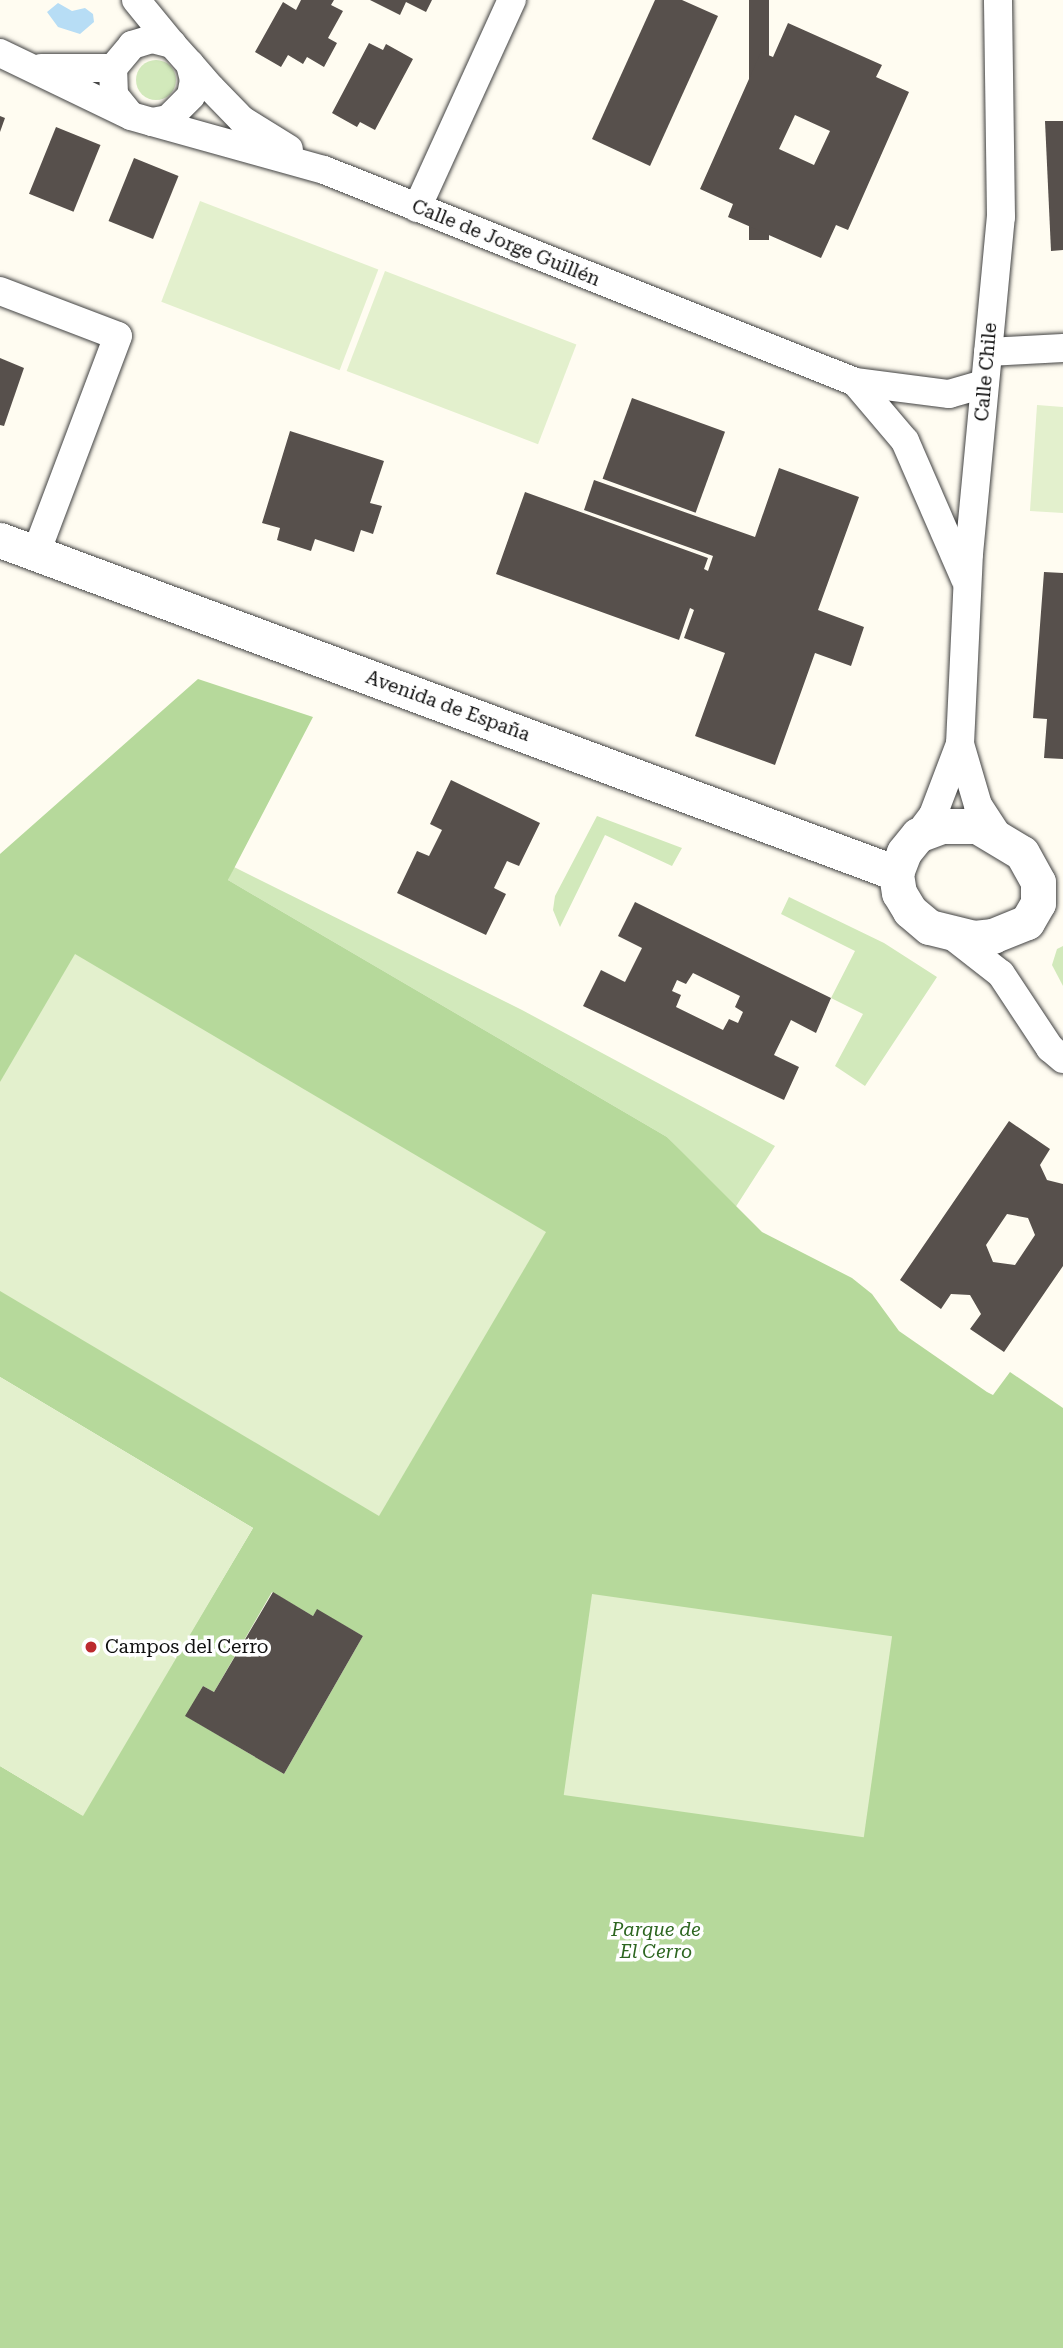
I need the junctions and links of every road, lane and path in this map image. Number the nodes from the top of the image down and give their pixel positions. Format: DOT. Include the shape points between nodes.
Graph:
graph roads {
  1 [pos="131,0"];
  2 [pos="136,0"];
  3 [pos="512,0"];
  4 [pos="998,0"];
  5 [pos="132,45"];
  6 [pos="0,53"];
  7 [pos="181,54"];
  8 [pos="38,68"];
  9 [pos="113,68"];
  10 [pos="141,119"];
  11 [pos="324,170"];
  12 [pos="417,208"];
  13 [pos="0,291"];
  14 [pos="1063,348"];
  15 [pos="988,352"];
  16 [pos="855,382"];
  17 [pos="985,384"];
  18 [pos="0,540"];
  19 [pos="36,552"];
  20 [pos="967,584"];
  21 [pos="960,744"];
  22 [pos="997,834"];
  23 [pos="918,835"];
  24 [pos="1030,863"];
  25 [pos="896,873"];
  26 [pos="1063,876"];
  27 [pos="1063,914"];
  28 [pos="1027,922"];
  29 [pos="951,935"];
  30 [pos="993,936"];
  31 [pos="1001,974"];
  32 [pos="1063,1059"];
  1 -- 5 [label="street"];
  2 -- 7 [label="street"];
  3 -- 12 [label="street"];
  4 -- 15 [label="street, Calle Chile" via="1001,217"];
  5 -- 7 [label="street" via="152,40"];
  5 -- 9 [label="street"];
  6 -- 8 [label="street, Calle de Jorge Guillén"];
  7 -- 10 [label="street" via="194,80 187,103 168,119"];
  7 -- 11 [label="street" via="242,120"];
  8 -- 9 [label="street, Calle de Jorge Guillén"];
  8 -- 10 [label="street, Calle de Jorge Guillén"];
  9 -- 10 [label="street" via="114,95"];
  10 -- 11 [label="street, Calle de Jorge Guillén"];
  11 -- 12 [label="street, Calle de Jorge Guillén"];
  12 -- 16 [label="street, Calle de Jorge Guillén"];
  13 -- 19 [label="street" via="118,336"];
  14 -- 15 [label="street"];
  15 -- 17 [label="street, Calle Chile"];
  16 -- 17 [label="street, Calle de Jorge Guillén" via="948,394"];
  16 -- 20 [label="street, Calle de Jorge Guillén" via="905,441"];
  17 -- 20 [label="street, Calle Chile"];
  18 -- 19 [label="street, Avenida de España"];
  19 -- 25 [label="street, Avenida de España"];
  20 -- 21 [label="street, Calle Chile"];
  21 -- 22 [label="street, Calle Chile" via="978,805"];
  21 -- 23 [label="street, Calle Chile" via="933,816"];
  22 -- 23 [label="street" via="959,824"];
  22 -- 24 [label="street"];
  23 -- 25 [label="street" via="904,852"];
  24 -- 26 [label="street"];
  24 -- 28 [label="street" via="1038,883 1038,903"];
  25 -- 29 [label="street" via="899,892 910,911 929,927"];
  27 -- 28 [label="street"];
  28 -- 30 [label="street"];
  29 -- 30 [label="street"];
  29 -- 31 [label="street"];
  30 -- 31 [label="street"];
  31 -- 32 [label="street" via="1050,1048"];
}
